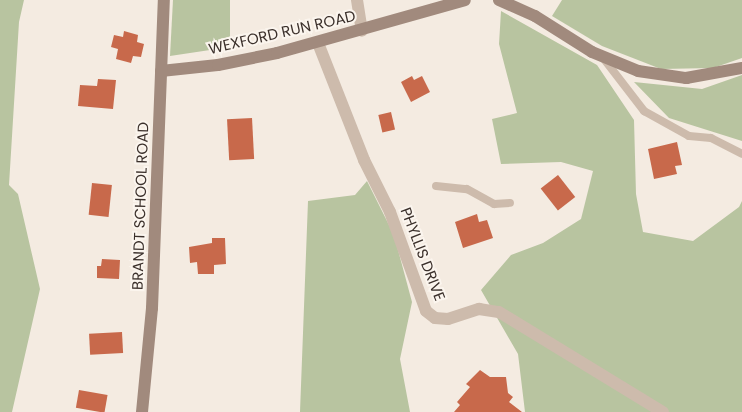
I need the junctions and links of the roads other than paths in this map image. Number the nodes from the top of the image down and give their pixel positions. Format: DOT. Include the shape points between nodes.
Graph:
graph roads {
  1 [pos="164,0"];
  2 [pos="357,0"];
  3 [pos="465,0"];
  4 [pos="499,0"];
  5 [pos="362,31"];
  6 [pos="318,43"];
  7 [pos="603,57"];
  8 [pos="742,68"];
  9 [pos="161,71"];
  10 [pos="742,154"];
  11 [pos="436,186"];
  12 [pos="510,203"];
  13 [pos="142,412"];
  14 [pos="663,412"];
  1 -- 9 [label="street, BRANDT SCHOOL ROAD"];
  2 -- 5 [label="street"];
  3 -- 5 [label="street, WEXFORD RUN ROAD"];
  4 -- 7 [label="street" via="535,16"];
  5 -- 6 [label="street, WEXFORD RUN ROAD"];
  6 -- 9 [label="street, WEXFORD RUN ROAD" via="218,65"];
  6 -- 14 [label="street, PHYLLIS DRIVE" via="364,160 390,212 426,311 435,318 448,319 479,309 499,312"];
  7 -- 8 [label="street" via="638,71 686,78"];
  7 -- 10 [label="lane" via="644,111 689,136 711,138"];
  9 -- 13 [label="street, BRANDT SCHOOL ROAD" via="152,308"];
  11 -- 12 [label="lane" via="467,189 494,204"];
}
